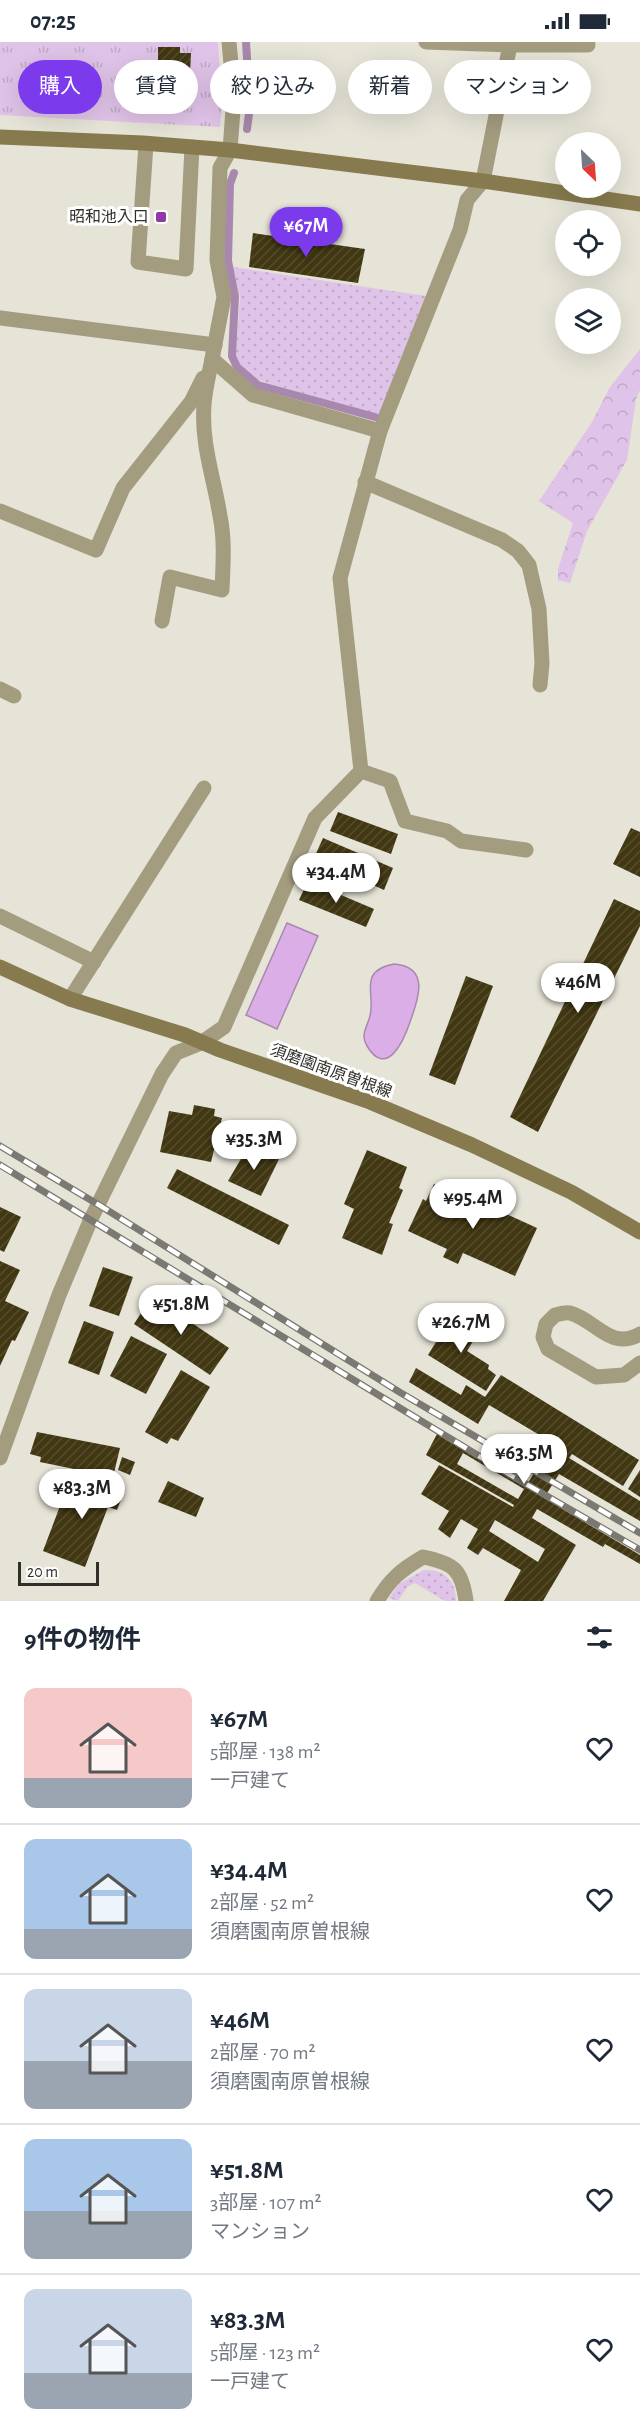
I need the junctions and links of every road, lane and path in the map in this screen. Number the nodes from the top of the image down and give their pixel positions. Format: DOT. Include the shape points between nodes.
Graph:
graph roads {
  1 [pos="229,42"];
  2 [pos="426,42"];
  3 [pos="510,45"];
  4 [pos="588,45"];
  5 [pos="0,137"];
  6 [pos="146,144"];
  7 [pos="192,147"];
  8 [pos="230,150"];
  9 [pos="483,181"];
  10 [pos="640,204"];
  11 [pos="0,318"];
  12 [pos="214,352"];
  13 [pos="380,431"];
  14 [pos="365,482"];
  15 [pos="0,511"];
  16 [pos="162,621"];
  17 [pos="540,685"];
  18 [pos="0,689"];
  19 [pos="14,696"];
  20 [pos="361,771"];
  21 [pos="204,788"];
  22 [pos="526,850"];
  23 [pos="0,915"];
  24 [pos="94,962"];
  25 [pos="0,967"];
  26 [pos="70,999"];
  27 [pos="201,1043"];
  28 [pos="640,1232"];
  29 [pos="640,1334"];
  30 [pos="640,1363"];
  31 [pos="0,1458"];
  32 [pos="377,1601"];
  33 [pos="466,1601"];
  1 -- 8 [label="street" via="234,96"];
  2 -- 3 [label="street"];
  3 -- 4 [label="street"];
  3 -- 9 [label="street"];
  5 -- 6 [label="main road"];
  6 -- 7 [label="main road"];
  6 -- 7 [label="street" via="138,262 186,268"];
  7 -- 8 [label="main road"];
  8 -- 9 [label="main road"];
  8 -- 12 [label="street" via="220,168 217,260 224,297"];
  9 -- 10 [label="main road"];
  9 -- 13 [label="street" via="467,200 460,230"];
  11 -- 12 [label="street"];
  12 -- 13 [label="street" via="253,395"];
  12 -- 15 [label="street" via="191,402 123,488 96,550"];
  12 -- 16 [label="street" via="204,405 205,441 220,516 228,594 170,578"];
  13 -- 14 [label="street"];
  14 -- 17 [label="street" via="502,540 518,551 529,566 539,609"];
  14 -- 20 [label="street" via="340,578"];
  18 -- 19 [label="street"];
  20 -- 22 [label="street" via="390,782 405,821 447,831 461,841"];
  20 -- 27 [label="street" via="315,818 224,1027"];
  21 -- 24 [label="street"];
  23 -- 24 [label="street"];
  24 -- 26 [label="street"];
  25 -- 26 [label="main road, 須磨園南原曽根線"];
  26 -- 27 [label="main road, 須磨園南原曽根線"];
  27 -- 28 [label="main road, 須磨園南原曽根線" via="370,1102 472,1145 570,1192"];
  27 -- 31 [label="street" via="176,1053 162,1074 91,1219"];
  29 -- 30 [label="street" via="617,1340 569,1313 555,1315 546,1324 543,1337 548,1349 596,1377 624,1375"];
  32 -- 33 [label="street" via="388,1583 423,1557 444,1561 455,1569 463,1581"];
}
